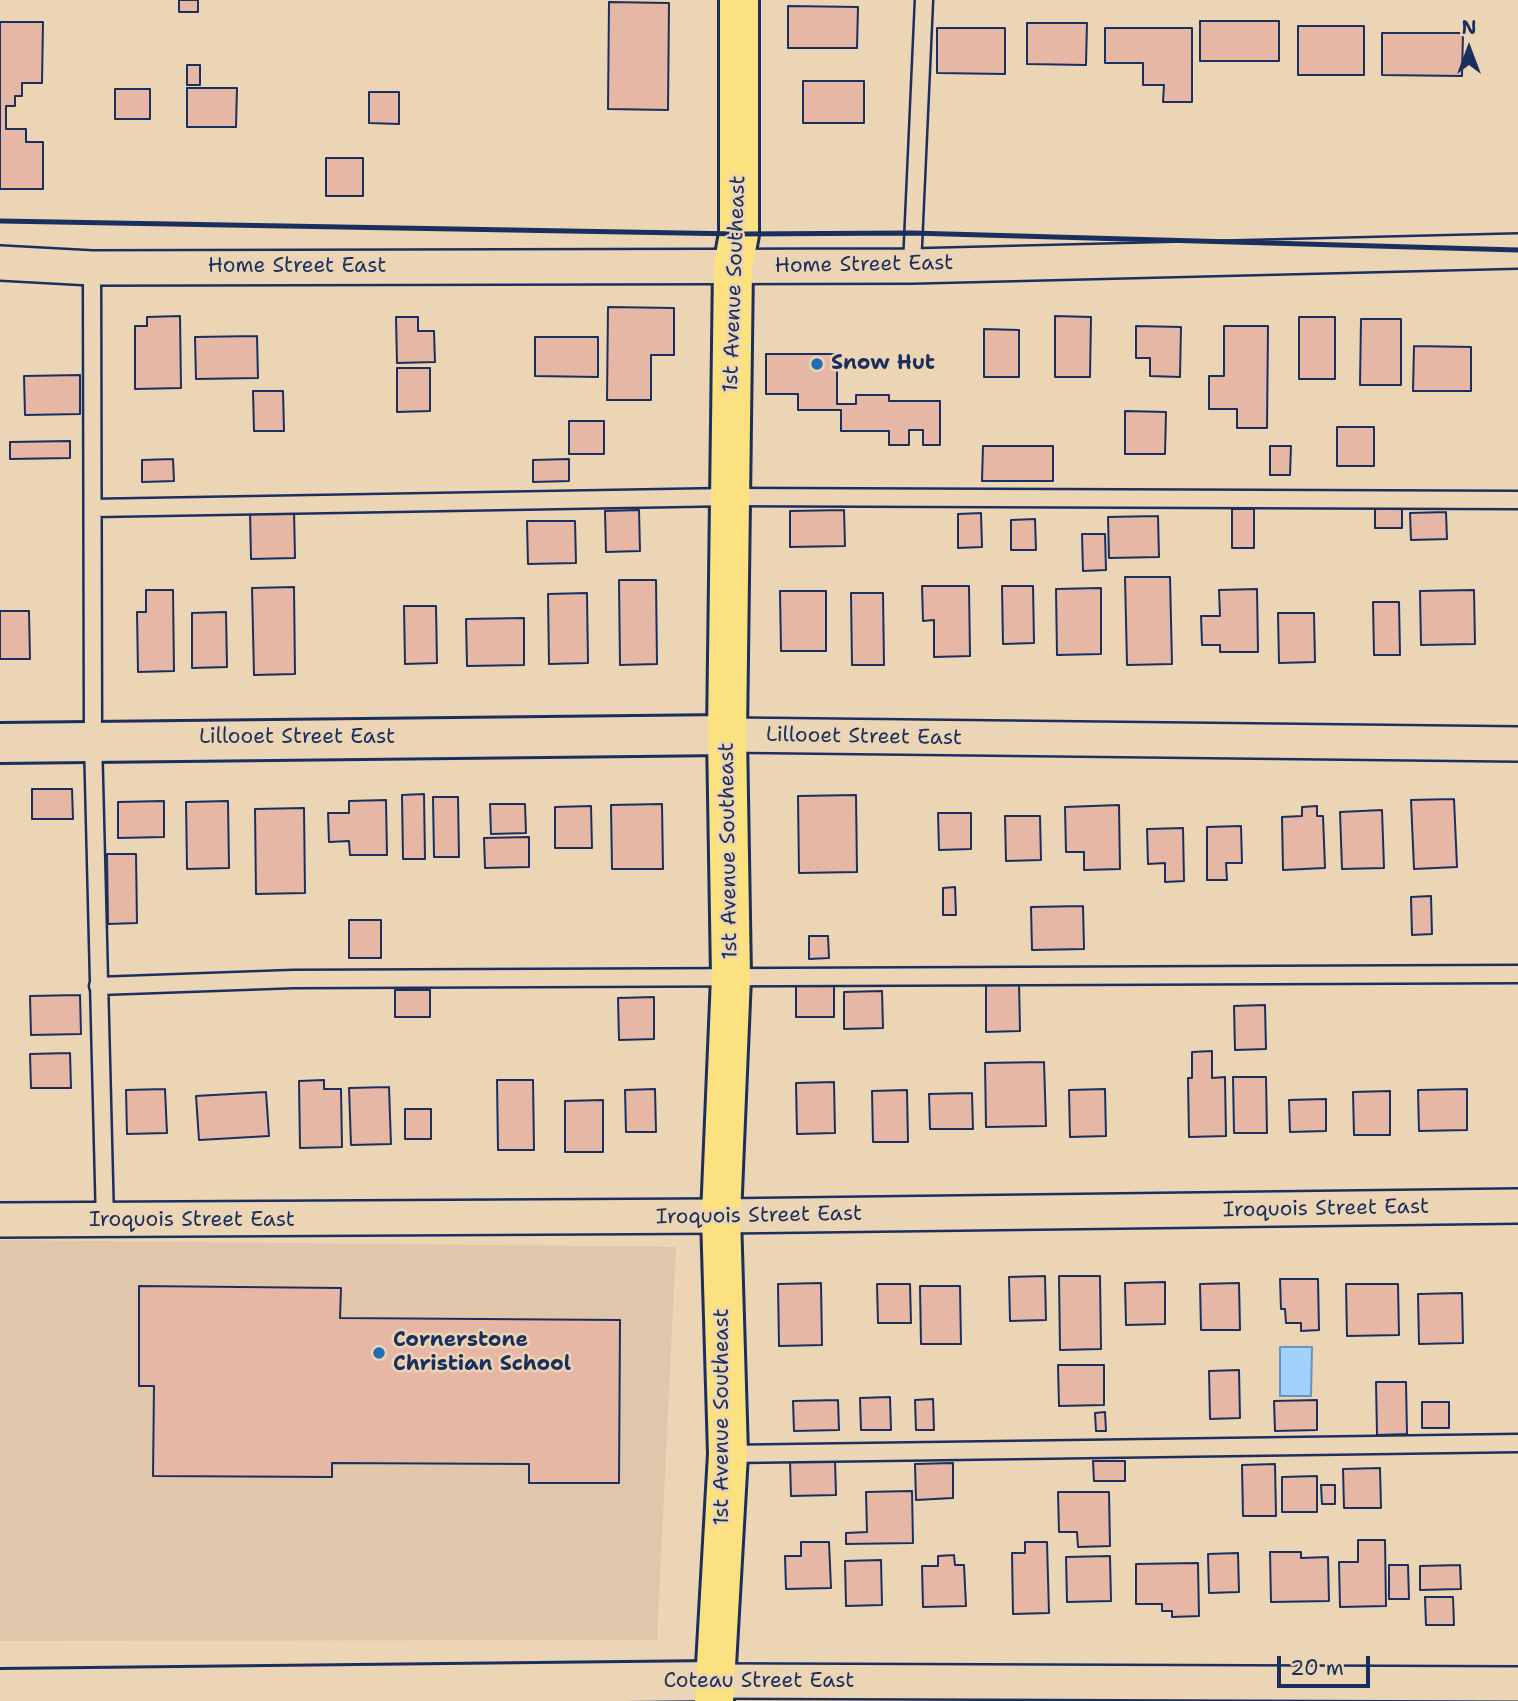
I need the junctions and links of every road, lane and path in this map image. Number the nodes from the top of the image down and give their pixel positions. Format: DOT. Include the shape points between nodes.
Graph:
graph roads {
  1 [pos="739,0"];
  2 [pos="924,0"];
  3 [pos="1518,251"];
  4 [pos="0,263"];
  5 [pos="912,266"];
  6 [pos="733,267"];
  7 [pos="92,268"];
  8 [pos="730,496"];
  9 [pos="1518,500"];
  10 [pos="93,508"];
  11 [pos="727,735"];
  12 [pos="93,740"];
  13 [pos="0,743"];
  14 [pos="1518,744"];
  15 [pos="1518,974"];
  16 [pos="731,977"];
  17 [pos="99,986"];
  18 [pos="1518,1206"];
  19 [pos="721,1216"];
  20 [pos="0,1220"];
  21 [pos="105,1222"];
  22 [pos="1518,1443"];
  23 [pos="727,1454"];
  24 [pos="1518,1684"];
  25 [pos="0,1689"];
  26 [pos="715,1691"];
  27 [pos="66,1696"];
  1 -- 6 [label="main road, 1st Avenue Southeast" via="739,234"];
  2 -- 5 [label="lane"];
  3 -- 5 [label="street, Home Street East"];
  4 -- 7 [label="street, Home Street East"];
  5 -- 6 [label="street, Home Street East"];
  6 -- 7 [label="street, Home Street East"];
  6 -- 8 [label="main road, 1st Avenue Southeast"];
  7 -- 10 [label="lane"];
  8 -- 9 [label="lane"];
  8 -- 10 [label="lane"];
  8 -- 11 [label="main road, 1st Avenue Southeast"];
  10 -- 12 [label="lane"];
  11 -- 12 [label="street, Lillooet Street East"];
  11 -- 14 [label="street, Lillooet Street East"];
  11 -- 16 [label="main road, 1st Avenue Southeast"];
  12 -- 13 [label="street, Lillooet Street East"];
  12 -- 17 [label="lane"];
  15 -- 16 [label="lane"];
  16 -- 17 [label="lane" via="293,979"];
  16 -- 19 [label="main road, 1st Avenue Southeast"];
  17 -- 21 [label="lane"];
  18 -- 19 [label="street, Iroquois Street East"];
  19 -- 21 [label="street, Iroquois Street East"];
  19 -- 23 [label="main road, 1st Avenue Southeast"];
  20 -- 21 [label="street, Iroquois Street East"];
  22 -- 23 [label="lane"];
  23 -- 26 [label="main road, 1st Avenue Southeast"];
  24 -- 26 [label="street, Coteau Street East"];
  25 -- 27 [label="street, Coteau Street East"];
  26 -- 27 [label="street, Coteau Street East"];
}
